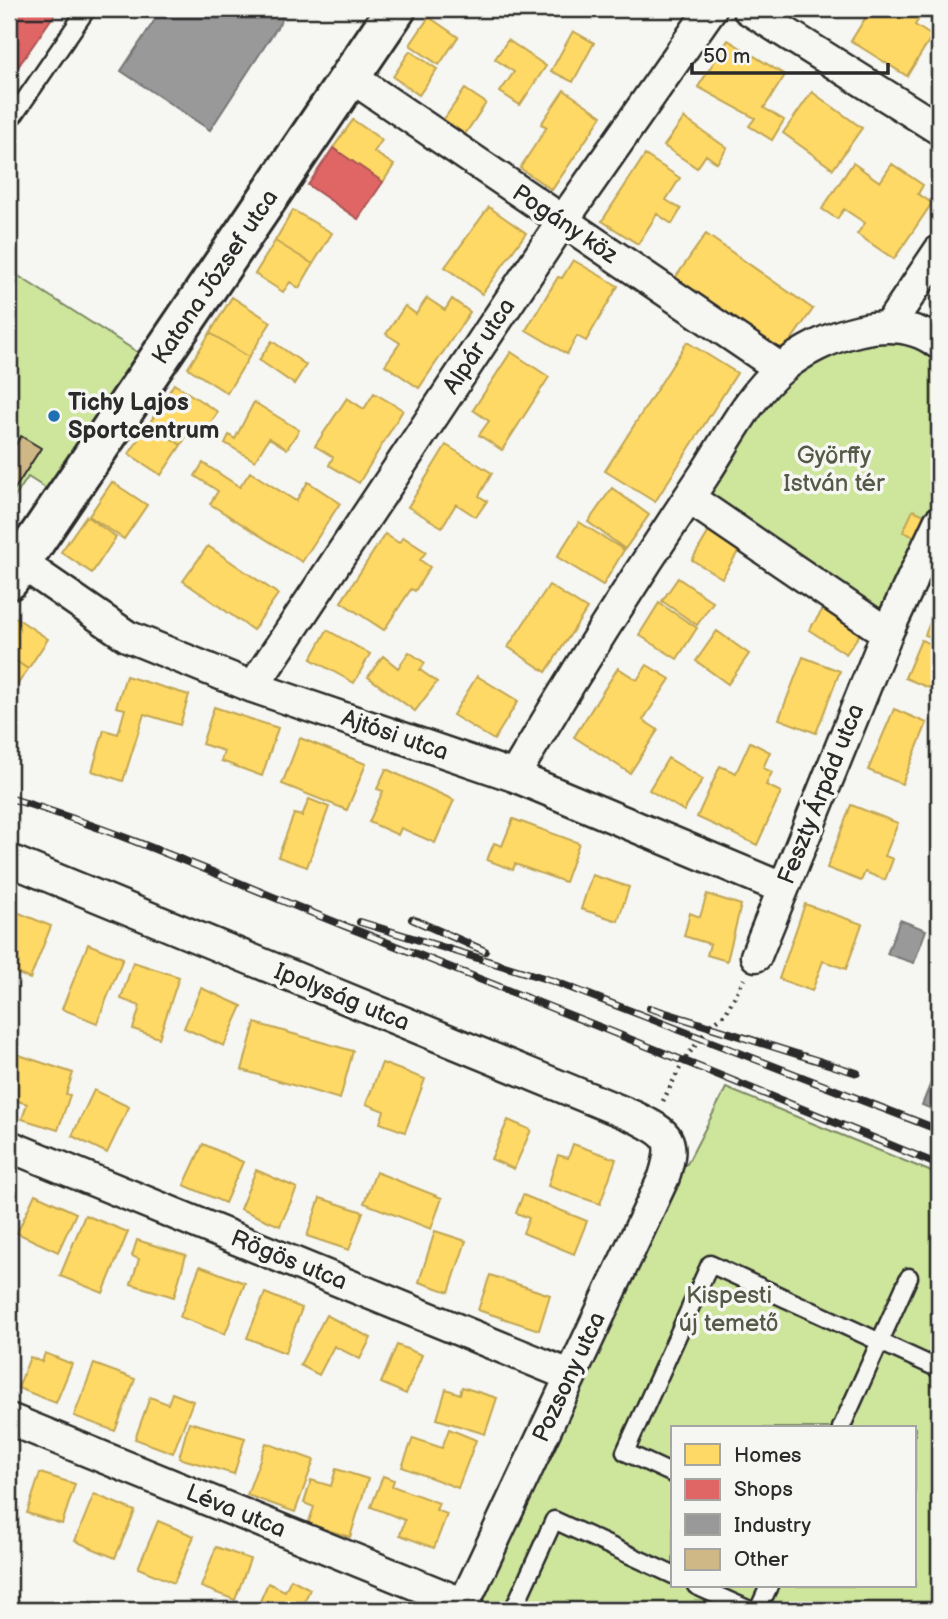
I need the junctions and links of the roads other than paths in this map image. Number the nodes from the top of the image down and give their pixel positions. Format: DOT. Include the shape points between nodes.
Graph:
graph roads {
  1 [pos="87,9"];
  2 [pos="396,9"];
  3 [pos="710,9"];
  4 [pos="748,9"];
  5 [pos="351,77"];
  6 [pos="9,111"];
  7 [pos="939,129"];
  8 [pos="562,222"];
  9 [pos="939,251"];
  10 [pos="888,327"];
  11 [pos="939,344"];
  12 [pos="781,369"];
  13 [pos="689,498"];
  14 [pos="939,522"];
  15 [pos="14,571"];
  16 [pos="887,633"];
  17 [pos="253,687"];
  18 [pos="514,776"];
  19 [pos="9,860"];
  20 [pos="782,888"];
  21 [pos="756,956"];
  22 [pos="662,1134"];
  23 [pos="9,1146"];
  24 [pos="909,1277"];
  25 [pos="880,1342"];
  26 [pos="939,1369"];
  27 [pos="569,1375"];
  28 [pos="9,1419"];
  29 [pos="842,1426"];
  30 [pos="671,1473"];
  31 [pos="671,1574"];
  32 [pos="700,1588"];
  33 [pos="768,1588"];
  34 [pos="462,1607"];
  35 [pos="513,1610"];
  36 [pos="750,1610"];
  37 [pos="758,1610"];
  1 -- 6 [label="lane" via="15,114"];
  2 -- 5 [label="street, Katona József utca"];
  3 -- 8 [label="street, Alpár utca"];
  4 -- 7 [label="street"];
  5 -- 8 [label="street, Pogány köz"];
  5 -- 15 [label="street, Katona József utca"];
  8 -- 12 [label="street, Pogány köz"];
  8 -- 17 [label="street, Alpár utca"];
  9 -- 10 [label="street"];
  10 -- 11 [label="street" via="925,335"];
  10 -- 12 [label="street" via="830,341"];
  12 -- 13 [label="street" via="756,398"];
  13 -- 16 [label="street"];
  13 -- 18 [label="street"];
  14 -- 16 [label="street, Feszty Árpád utca"];
  15 -- 17 [label="street, Ajtósi utca" via="127,635"];
  16 -- 20 [label="street, Feszty Árpád utca"];
  17 -- 18 [label="street, Ajtósi utca"];
  18 -- 20 [label="street, Ajtósi utca"];
  19 -- 22 [label="street, Ipolyság utca"];
  20 -- 21 [label="street, Feszty Árpád utca"];
  22 -- 27 [label="street, Pozsony utca" via="671,1154 664,1177"];
  23 -- 27 [label="street, Rögös utca"];
  24 -- 25 [label="lane"];
  25 -- 26 [label="lane"];
  25 -- 29 [label="lane"];
  25 -- 30 [label="lane" via="710,1264 625,1452"];
  27 -- 34 [label="street, Pozsony utca"];
  28 -- 34 [label="street, Léva utca"];
  31 -- 35 [label="lane" via="554,1520"];
  32 -- 36 [label="lane"];
  33 -- 37 [label="lane"];
}
